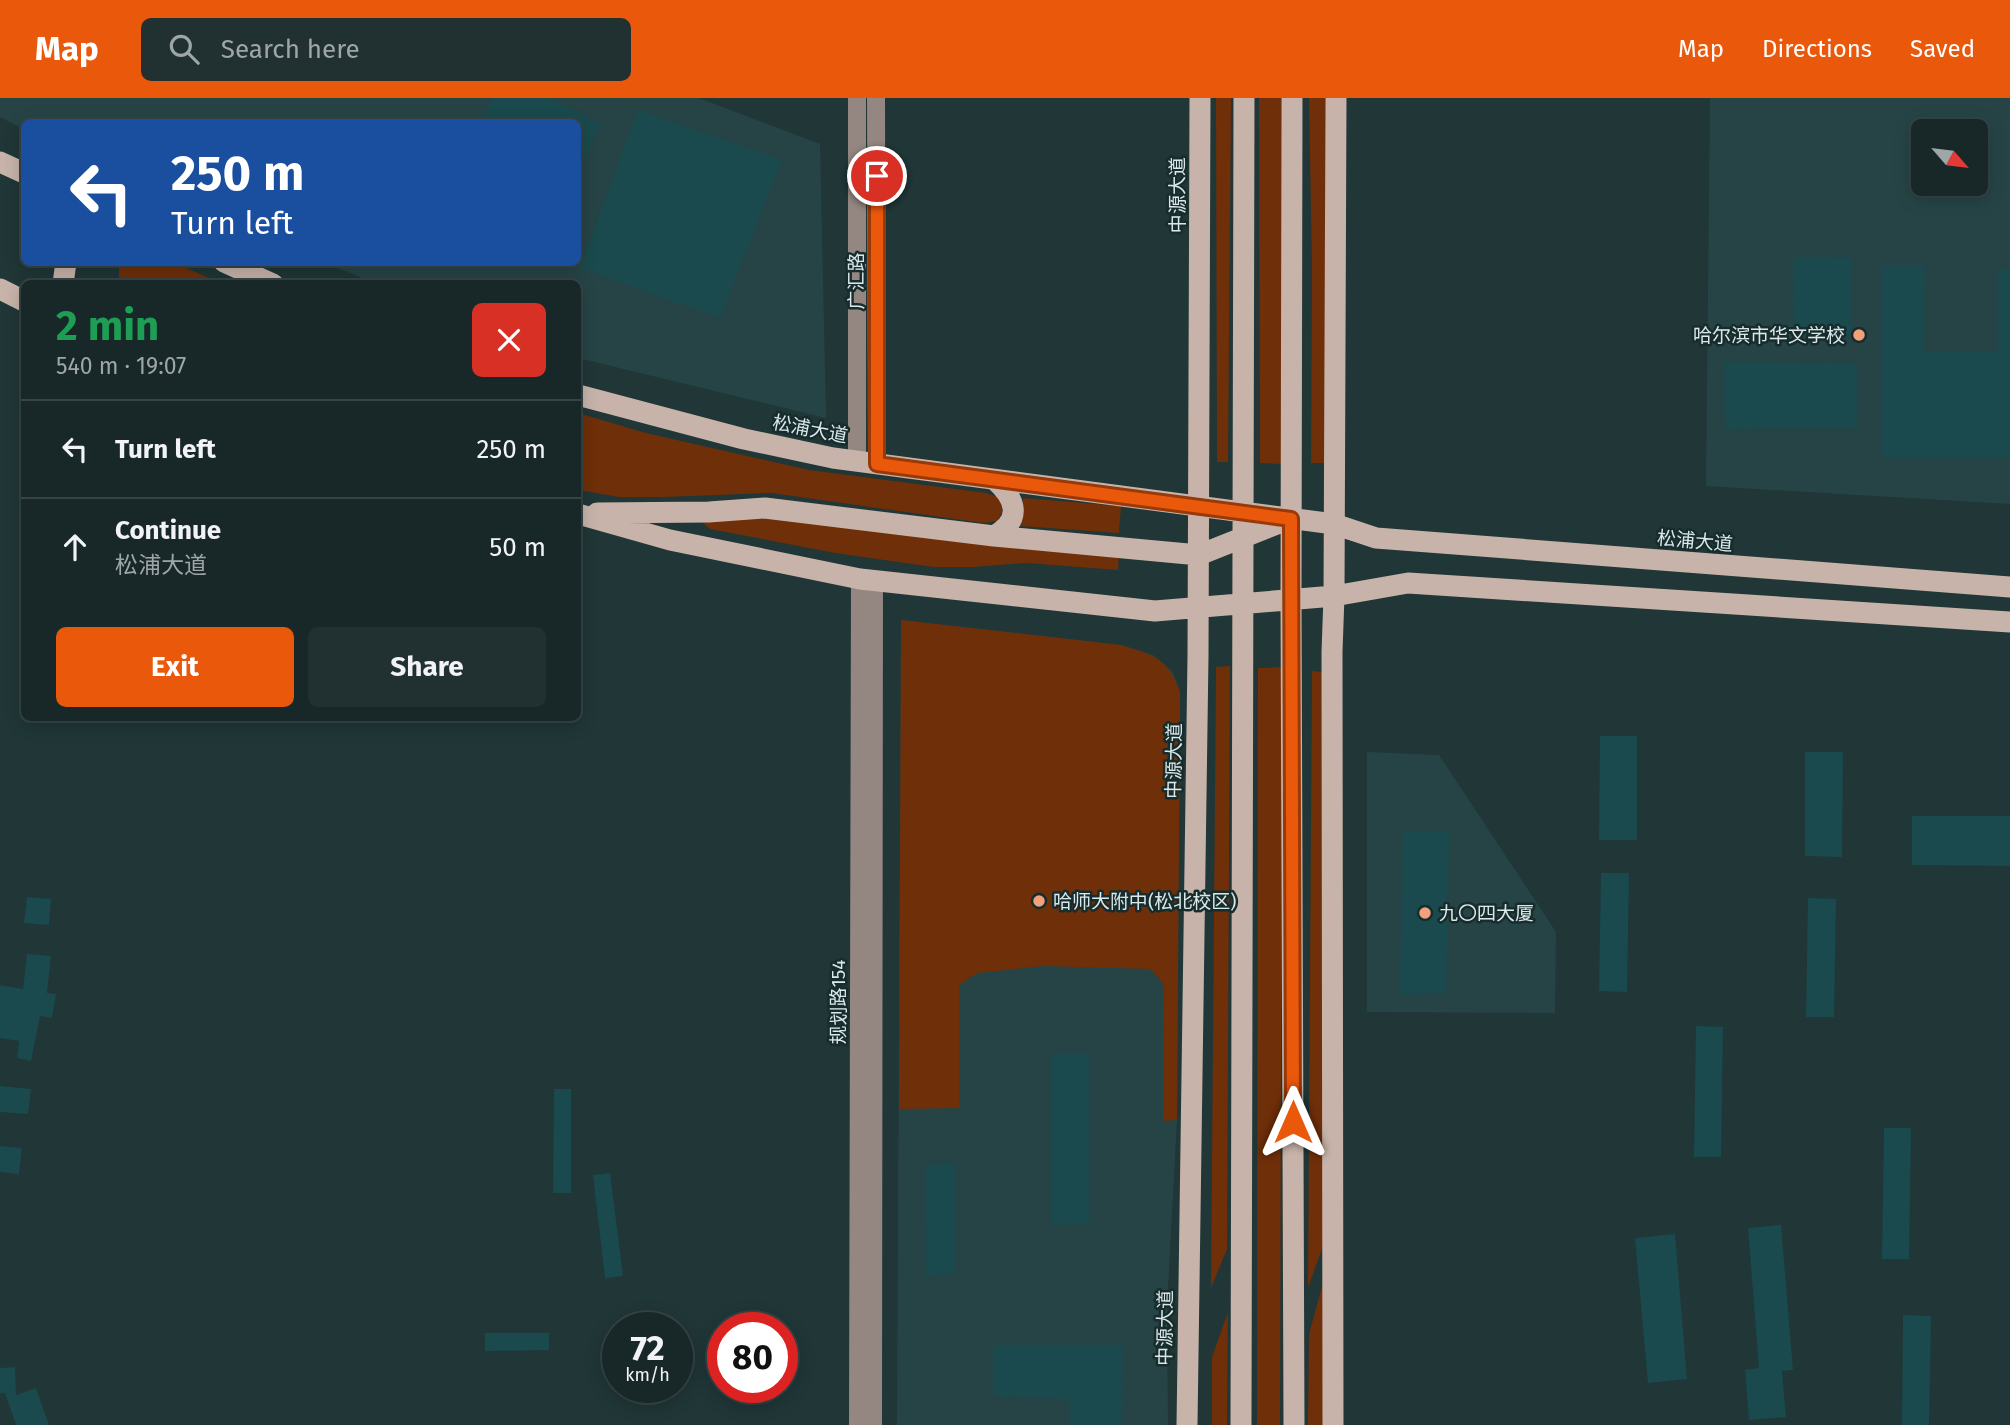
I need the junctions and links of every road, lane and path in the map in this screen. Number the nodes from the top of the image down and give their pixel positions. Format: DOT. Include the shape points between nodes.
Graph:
graph roads {
  1 [pos="857,98"];
  2 [pos="876,98"];
  3 [pos="1200,98"];
  4 [pos="1244,98"];
  5 [pos="1292,98"];
  6 [pos="1336,98"];
  7 [pos="0,162"];
  8 [pos="21,172"];
  9 [pos="233,266"];
  10 [pos="264,280"];
  11 [pos="0,289"];
  12 [pos="21,300"];
  13 [pos="581,396"];
  14 [pos="867,462"];
  15 [pos="995,481"];
  16 [pos="1199,506"];
  17 [pos="1243,512"];
  18 [pos="581,514"];
  19 [pos="581,515"];
  20 [pos="1291,519"];
  21 [pos="1334,524"];
  22 [pos="994,536"];
  23 [pos="1243,537"];
  24 [pos="1199,555"];
  25 [pos="867,580"];
  26 [pos="2010,587"];
  27 [pos="1334,596"];
  28 [pos="1291,600"];
  29 [pos="1242,604"];
  30 [pos="1199,608"];
  31 [pos="2010,622"];
  32 [pos="858,1425"];
  33 [pos="873,1425"];
  34 [pos="1187,1425"];
  35 [pos="1241,1425"];
  36 [pos="1294,1425"];
  37 [pos="1333,1425"];
  1 -- 14 [label="street, 广汇路"];
  2 -- 14 [label="street, 广汇路"];
  3 -- 16 [label="highway, 中源大道"];
  4 -- 17 [label="highway"];
  5 -- 20 [label="highway"];
  6 -- 21 [label="highway"];
  7 -- 8 [label="highway"];
  9 -- 10 [label="highway"];
  11 -- 12 [label="highway"];
  13 -- 14 [label="highway, 松浦大道" via="744,439"];
  14 -- 15 [label="highway, 松浦大道"];
  15 -- 16 [label="highway, 松浦大道"];
  15 -- 22 [label="highway" via="1009,493 1013,508 1011,523"];
  16 -- 17 [label="highway, 松浦大道"];
  16 -- 24 [label="highway, 中源大道"];
  17 -- 20 [label="highway, 松浦大道"];
  17 -- 23 [label="highway"];
  18 -- 22 [label="highway" via="765,508"];
  19 -- 25 [label="highway" via="670,540"];
  20 -- 21 [label="highway, 松浦大道"];
  20 -- 23 [label="highway"];
  20 -- 28 [label="highway"];
  21 -- 26 [label="highway, 松浦大道" via="1376,538"];
  21 -- 27 [label="highway"];
  22 -- 24 [label="highway"];
  23 -- 24 [label="highway"];
  23 -- 29 [label="highway"];
  24 -- 30 [label="highway, 中源大道"];
  25 -- 30 [label="highway" via="1155,611"];
  25 -- 32 [label="street, 规划路154"];
  25 -- 33 [label="street"];
  27 -- 28 [label="highway"];
  27 -- 31 [label="highway" via="1408,583"];
  27 -- 37 [label="highway"];
  28 -- 29 [label="highway"];
  28 -- 36 [label="highway"];
  29 -- 30 [label="highway"];
  29 -- 35 [label="highway"];
  30 -- 34 [label="highway, 中源大道"];
}
